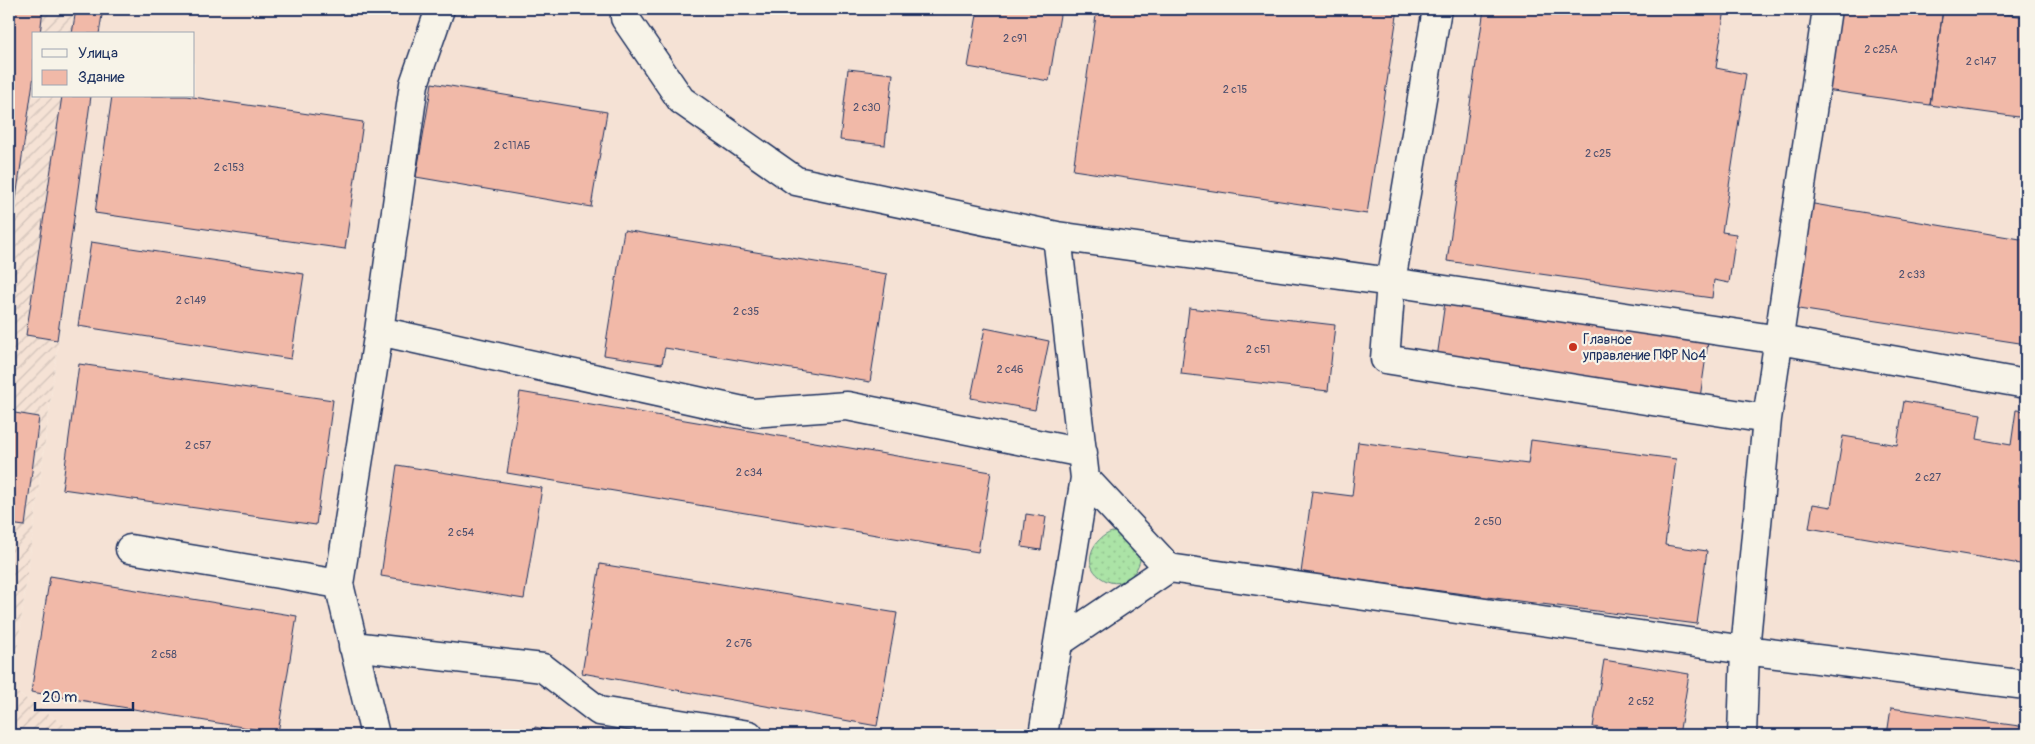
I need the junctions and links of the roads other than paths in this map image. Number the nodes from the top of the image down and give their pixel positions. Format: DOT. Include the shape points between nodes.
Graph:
graph roads {
  1 [pos="440,9"];
  2 [pos="625,9"];
  3 [pos="1437,9"];
  4 [pos="1827,9"];
  5 [pos="1057,236"];
  6 [pos="1391,282"];
  7 [pos="379,330"];
  8 [pos="1780,340"];
  9 [pos="2026,384"];
  10 [pos="1767,419"];
  11 [pos="1084,466"];
  12 [pos="130,549"];
  13 [pos="1169,568"];
  14 [pos="339,584"];
  15 [pos="1058,643"];
  16 [pos="353,646"];
  17 [pos="1746,650"];
  18 [pos="2026,685"];
  19 [pos="374,735"];
  20 [pos="749,735"];
  21 [pos="1043,735"];
  22 [pos="1742,735"];
  1 -- 7 [label="lane" via="414,84"];
  2 -- 5 [label="lane" via="625,18 681,100 796,181"];
  3 -- 6 [label="lane"];
  4 -- 8 [label="lane"];
  5 -- 6 [label="lane"];
  5 -- 11 [label="lane"];
  6 -- 8 [label="lane"];
  6 -- 10 [label="lane" via="1385,359"];
  7 -- 11 [label="lane" via="752,413 847,406"];
  7 -- 14 [label="lane"];
  8 -- 9 [label="lane"];
  8 -- 10 [label="lane"];
  10 -- 17 [label="lane"];
  11 -- 13 [label="lane"];
  11 -- 15 [label="lane"];
  12 -- 14 [label="lane"];
  13 -- 15 [label="lane"];
  13 -- 17 [label="lane"];
  14 -- 16 [label="lane"];
  15 -- 21 [label="lane"];
  16 -- 19 [label="lane"];
  16 -- 20 [label="lane" via="543,668 599,711"];
  17 -- 18 [label="lane"];
  17 -- 22 [label="lane"];
}
